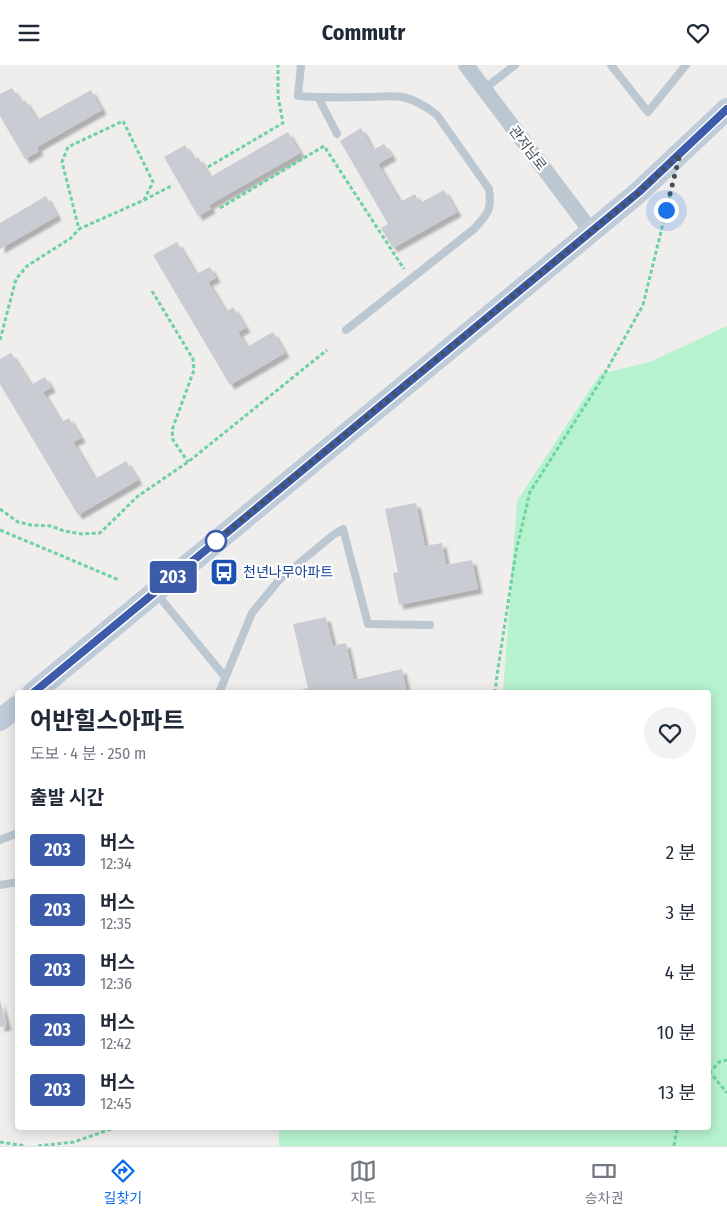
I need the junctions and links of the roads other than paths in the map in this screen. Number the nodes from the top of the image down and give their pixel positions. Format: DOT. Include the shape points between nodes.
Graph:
graph roads {
  1 [pos="301,65"];
  2 [pos="466,65"];
  3 [pos="515,65"];
  4 [pos="610,65"];
  5 [pos="686,65"];
  6 [pos="484,89"];
  7 [pos="318,97"];
  8 [pos="727,109"];
  9 [pos="337,134"];
  10 [pos="590,231"];
  11 [pos="346,330"];
  12 [pos="155,592"];
  13 [pos="430,625"];
  14 [pos="225,677"];
  15 [pos="37,690"];
  16 [pos="220,690"];
  17 [pos="15,708"];
  18 [pos="0,720"];
  19 [pos="15,834"];
  20 [pos="0,840"];
  21 [pos="15,882"];
  22 [pos="0,885"];
  1 -- 7 [label="lane" via="298,96"];
  2 -- 6 [label="street, 관저남로"];
  3 -- 6 [label="lane"];
  4 -- 5 [label="lane" via="648,112"];
  6 -- 10 [label="street, 관저남로"];
  7 -- 9 [label="lane"];
  7 -- 11 [label="lane" via="393,96 427,107 437,115 489,189 491,203 486,216 474,229"];
  8 -- 10 [label="main road" via="639,192"];
  10 -- 12 [label="main road"];
  12 -- 14 [label="lane"];
  12 -- 15 [label="main road"];
  13 -- 14 [label="lane" via="368,624 343,529 280,579 252,613"];
  14 -- 16 [label="lane"];
  17 -- 18 [label="main road"];
  19 -- 20 [label="lane"];
  21 -- 22 [label="lane"];
}
